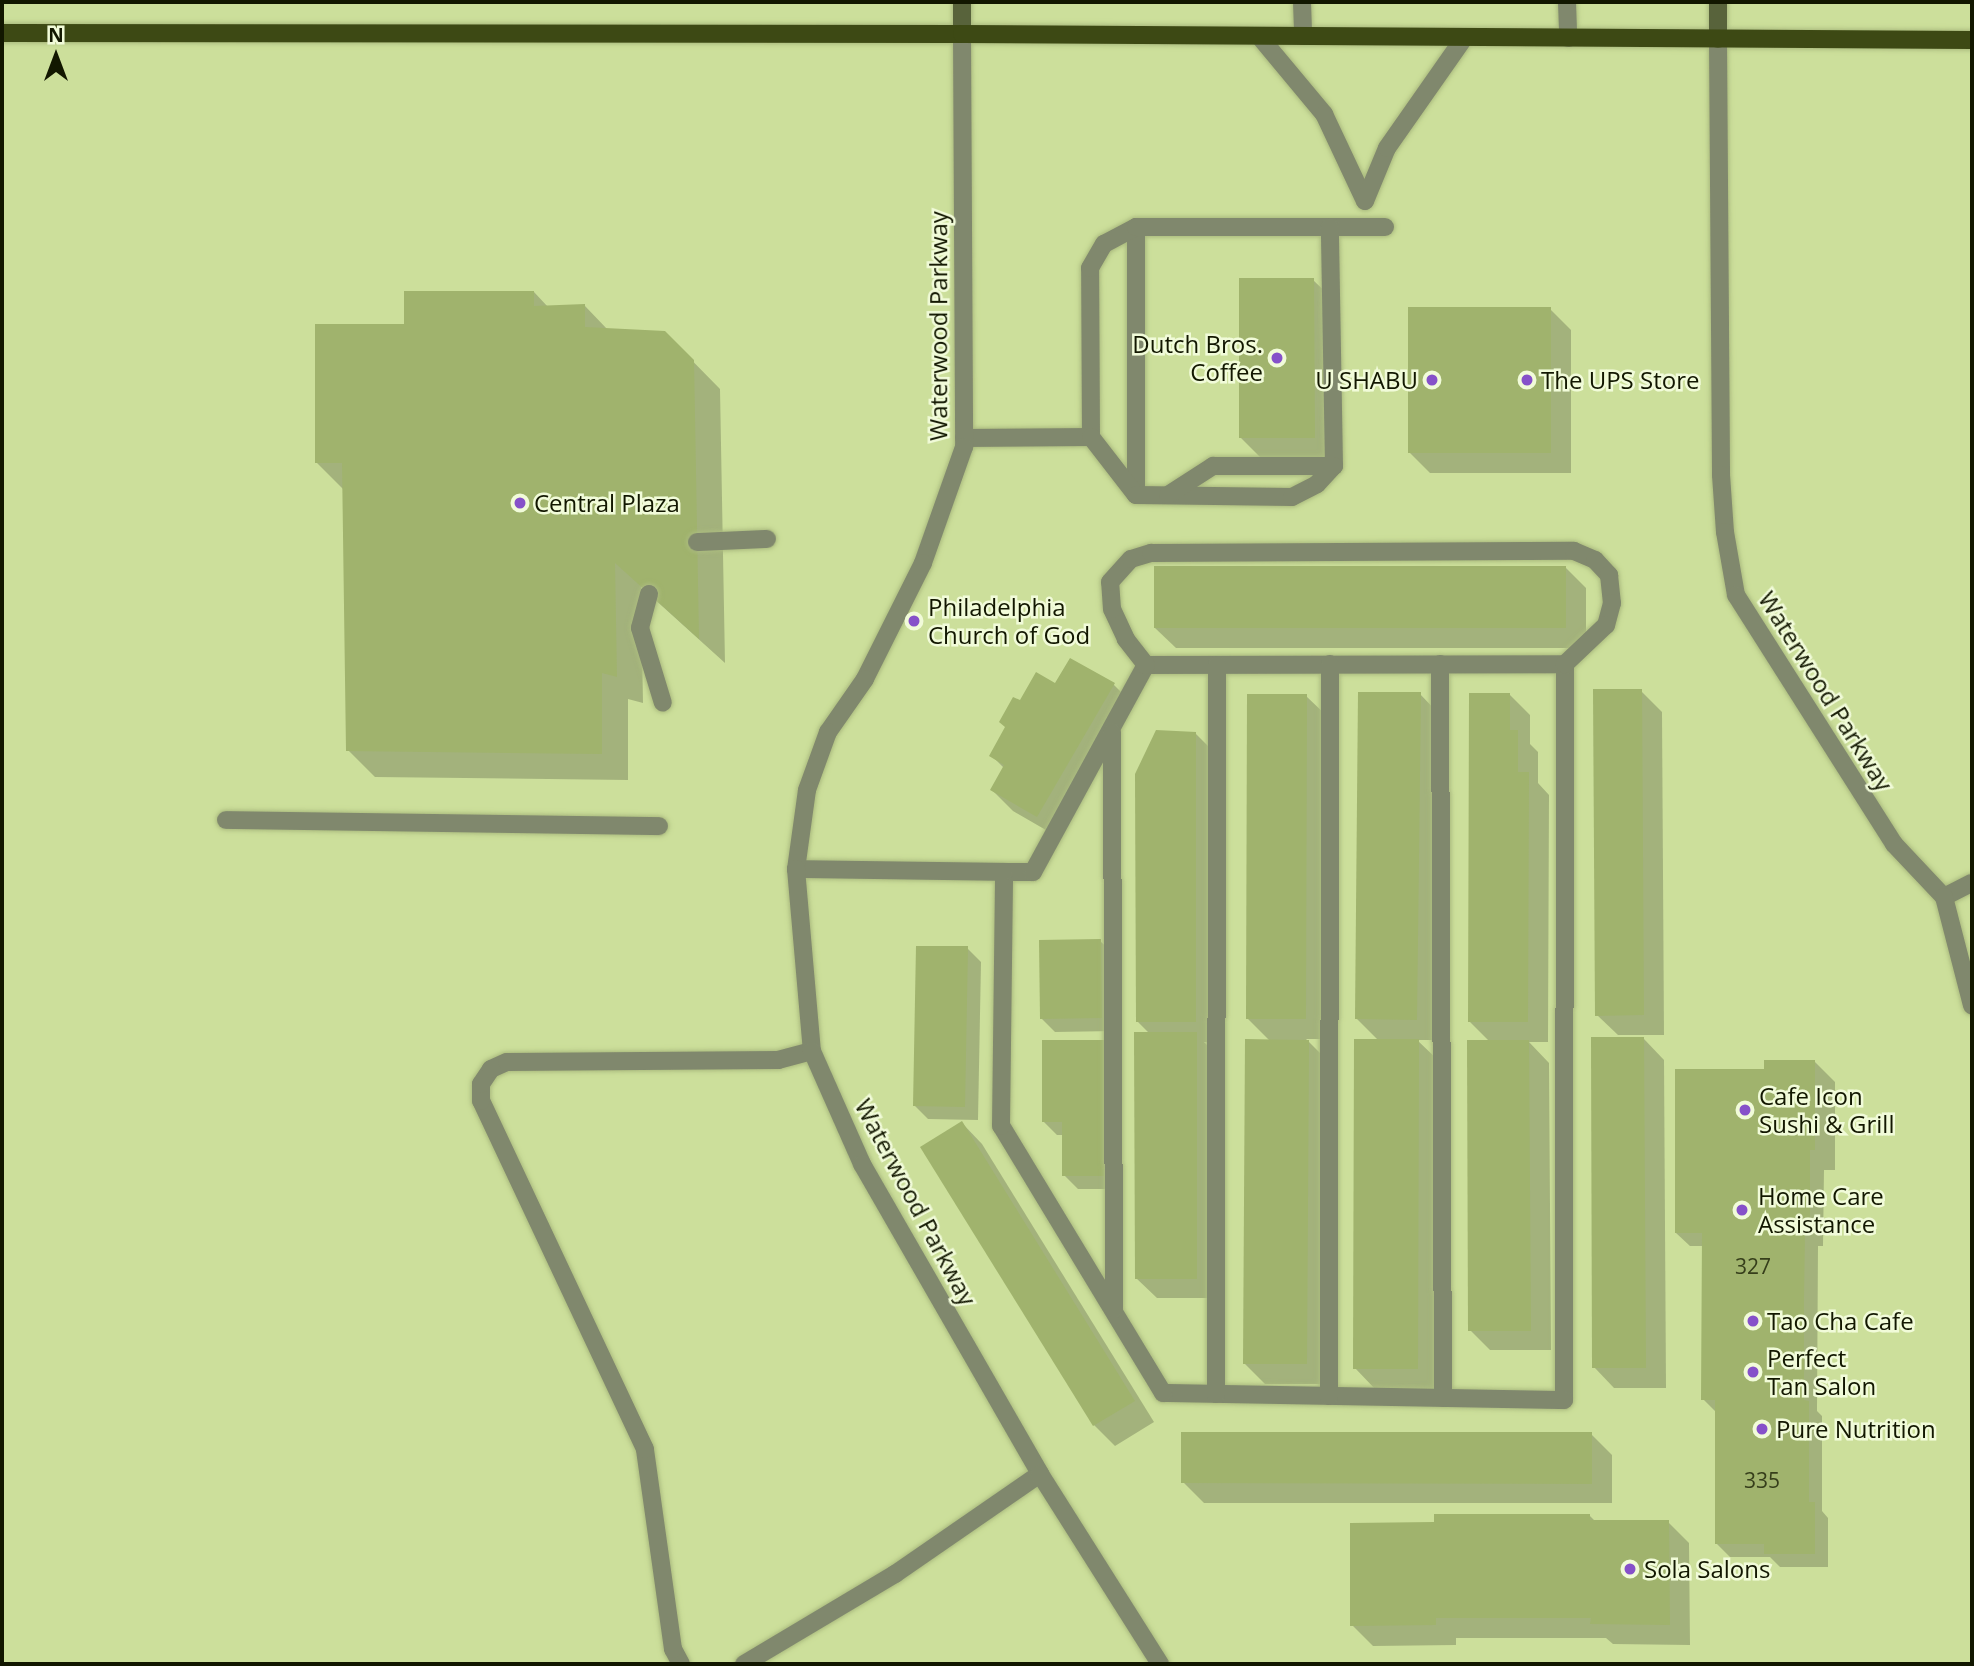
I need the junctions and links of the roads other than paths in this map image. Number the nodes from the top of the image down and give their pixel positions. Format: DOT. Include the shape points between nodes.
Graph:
graph roads {
  1 [pos="962,2"];
  2 [pos="1302,2"];
  3 [pos="1567,2"];
  4 [pos="1718,2"];
  5 [pos="2,33"];
  6 [pos="962,34"];
  7 [pos="1259,36"];
  8 [pos="1303,36"];
  9 [pos="1464,37"];
  10 [pos="1567,38"];
  11 [pos="1718,39"];
  12 [pos="1972,40"];
  13 [pos="1365,201"];
  14 [pos="1330,227"];
  15 [pos="1365,227"];
  16 [pos="1385,227"];
  17 [pos="1136,228"];
  18 [pos="1091,437"];
  19 [pos="964,438"];
  20 [pos="1334,466"];
  21 [pos="1136,495"];
  22 [pos="1167,496"];
  23 [pos="767,539"];
  24 [pos="697,542"];
  25 [pos="649,594"];
  26 [pos="1330,664"];
  27 [pos="1440,664"];
  28 [pos="1565,664"];
  29 [pos="1146,665"];
  30 [pos="1217,665"];
  31 [pos="663,703"];
  32 [pos="1112,729"];
  33 [pos="226,820"];
  34 [pos="659,826"];
  35 [pos="796,869"];
  36 [pos="1004,872"];
  37 [pos="1972,883"];
  38 [pos="1944,897"];
  39 [pos="1972,1005"];
  40 [pos="812,1051"];
  41 [pos="1114,1312"];
  42 [pos="1216,1394"];
  43 [pos="1329,1396"];
  44 [pos="1443,1398"];
  45 [pos="1041,1475"];
  46 [pos="681,1664"];
  47 [pos="744,1664"];
  48 [pos="1160,1664"];
  1 -- 6 [label="street"];
  2 -- 8 [label="street"];
  3 -- 10 [label="street"];
  4 -- 11 [label="street"];
  5 -- 6 [label="main road"];
  6 -- 7 [label="main road"];
  6 -- 19 [label="street, Waterwood Parkway"];
  7 -- 8 [label="main road"];
  7 -- 13 [label="street" via="1324,114"];
  8 -- 9 [label="main road"];
  9 -- 10 [label="main road"];
  9 -- 13 [label="street" via="1387,148"];
  10 -- 11 [label="main road"];
  11 -- 12 [label="main road"];
  11 -- 38 [label="street, Waterwood Parkway" via="1721,475 1736,595 1894,844"];
  13 -- 15 [label="street"];
  14 -- 15 [label="street"];
  14 -- 17 [label="street"];
  14 -- 20 [label="street"];
  15 -- 16 [label="street"];
  17 -- 18 [label="street" via="1104,244 1090,268"];
  17 -- 21 [label="street"];
  18 -- 19 [label="street"];
  18 -- 21 [label="street"];
  19 -- 35 [label="street, Waterwood Parkway" via="923,564 865,679 828,732 807,790"];
  20 -- 22 [label="street" via="1213,466"];
  20 -- 22 [label="street" via="1317,484 1292,497"];
  21 -- 22 [label="street"];
  23 -- 24 [label="street"];
  25 -- 31 [label="street" via="639,628"];
  26 -- 27 [label="street"];
  26 -- 30 [label="street"];
  26 -- 43 [label="street"];
  27 -- 28 [label="street"];
  27 -- 44 [label="street"];
  28 -- 29 [label="street" via="1606,625 1612,603 1609,575 1595,561 1574,551 1151,553 1131,559 1110,582 1112,610"];
  28 -- 44 [label="street" via="1564,1400"];
  29 -- 30 [label="street"];
  29 -- 32 [label="street"];
  30 -- 42 [label="street"];
  32 -- 36 [label="street" via="1033,872"];
  32 -- 41 [label="street"];
  33 -- 34 [label="street"];
  35 -- 36 [label="street"];
  35 -- 40 [label="street, Waterwood Parkway"];
  36 -- 41 [label="street" via="1001,1126"];
  37 -- 38 [label="street"];
  38 -- 39 [label="street, Waterwood Parkway"];
  40 -- 45 [label="street, Waterwood Parkway" via="862,1164"];
  40 -- 46 [label="street" via="779,1060 507,1062 491,1069 481,1084 481,1101 645,1449 673,1649"];
  41 -- 42 [label="street" via="1163,1393"];
  42 -- 43 [label="street"];
  43 -- 44 [label="street"];
  45 -- 47 [label="street" via="895,1574"];
  45 -- 48 [label="street, Waterwood Parkway"];
}
